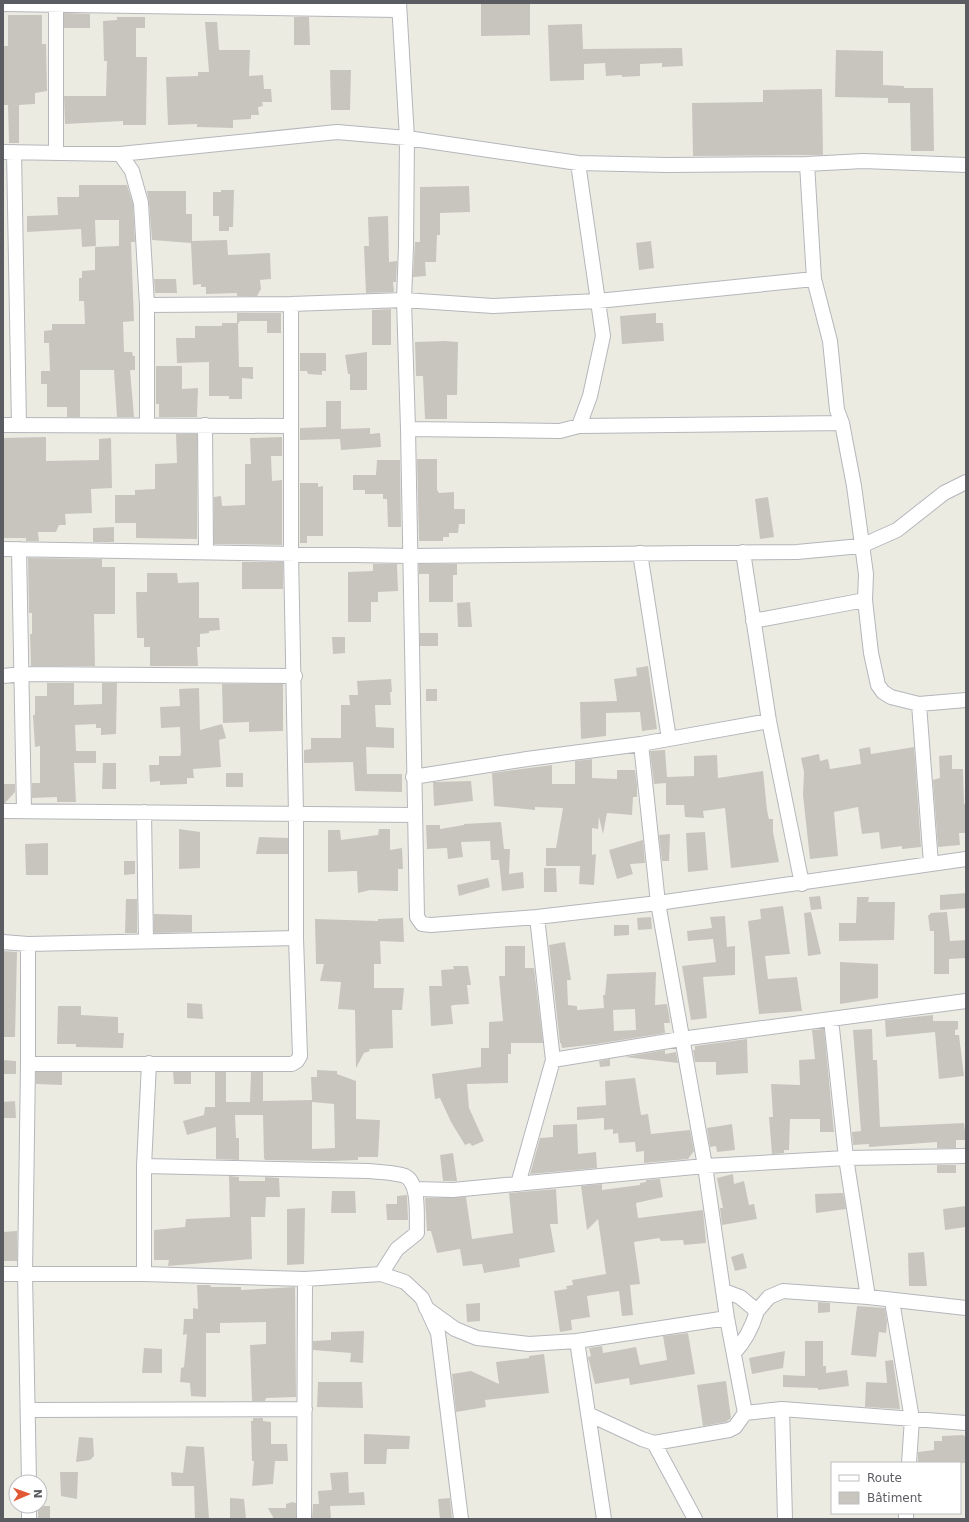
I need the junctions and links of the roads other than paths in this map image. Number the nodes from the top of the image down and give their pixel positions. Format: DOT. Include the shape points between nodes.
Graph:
graph roads {
  1 [pos="3,4"];
  2 [pos="56,4"];
  3 [pos="189,5"];
  4 [pos="398,6"];
  5 [pos="407,138"];
  6 [pos="8,152"];
  7 [pos="56,152"];
  8 [pos="120,154"];
  9 [pos="578,163"];
  10 [pos="807,164"];
  11 [pos="966,168"];
  12 [pos="814,279"];
  13 [pos="404,300"];
  14 [pos="598,301"];
  15 [pos="291,304"];
  16 [pos="147,305"];
  17 [pos="842,423"];
  18 [pos="3,425"];
  19 [pos="19,425"];
  20 [pos="147,425"];
  21 [pos="206,425"];
  22 [pos="291,426"];
  23 [pos="579,426"];
  24 [pos="408,430"];
  25 [pos="966,482"];
  26 [pos="861,546"];
  27 [pos="3,549"];
  28 [pos="19,550"];
  29 [pos="206,552"];
  30 [pos="743,552"];
  31 [pos="291,553"];
  32 [pos="640,553"];
  33 [pos="411,556"];
  34 [pos="865,600"];
  35 [pos="753,621"];
  36 [pos="22,674"];
  37 [pos="3,676"];
  38 [pos="295,676"];
  39 [pos="966,700"];
  40 [pos="919,704"];
  41 [pos="769,721"];
  42 [pos="669,739"];
  43 [pos="641,744"];
  44 [pos="413,777"];
  45 [pos="3,811"];
  46 [pos="24,811"];
  47 [pos="144,812"];
  48 [pos="296,814"];
  49 [pos="414,815"];
  50 [pos="966,860"];
  51 [pos="931,864"];
  52 [pos="802,884"];
  53 [pos="658,903"];
  54 [pos="537,918"];
  55 [pos="296,938"];
  56 [pos="146,941"];
  57 [pos="3,942"];
  58 [pos="28,944"];
  59 [pos="966,1001"];
  60 [pos="831,1019"];
  61 [pos="681,1039"];
  62 [pos="553,1060"];
  63 [pos="149,1063"];
  64 [pos="28,1064"];
  65 [pos="966,1156"];
  66 [pos="846,1158"];
  67 [pos="144,1166"];
  68 [pos="705,1166"];
  69 [pos="518,1184"];
  70 [pos="415,1189"];
  71 [pos="3,1274"];
  72 [pos="24,1274"];
  73 [pos="144,1274"];
  74 [pos="381,1274"];
  75 [pos="305,1279"];
  76 [pos="724,1291"];
  77 [pos="868,1297"];
  78 [pos="892,1301"];
  79 [pos="426,1308"];
  80 [pos="966,1308"];
  81 [pos="757,1311"];
  82 [pos="727,1318"];
  83 [pos="577,1341"];
  84 [pos="734,1353"];
  85 [pos="305,1409"];
  86 [pos="782,1409"];
  87 [pos="29,1410"];
  88 [pos="745,1413"];
  89 [pos="588,1414"];
  90 [pos="912,1419"];
  91 [pos="966,1423"];
  92 [pos="654,1443"];
  93 [pos="909,1462"];
  94 [pos="29,1474"];
  95 [pos="304,1519"];
  96 [pos="461,1519"];
  97 [pos="604,1519"];
  98 [pos="696,1519"];
  99 [pos="785,1519"];
  1 -- 2 [label="street"];
  2 -- 3 [label="street"];
  2 -- 7 [label="street"];
  3 -- 4 [label="street"];
  4 -- 5 [label="street"];
  5 -- 8 [label="street" via="337,132"];
  5 -- 9 [label="street"];
  5 -- 13 [label="street"];
  6 -- 7 [label="street"];
  6 -- 19 [label="street"];
  7 -- 8 [label="street"];
  8 -- 16 [label="street" via="132,171 140,193"];
  9 -- 10 [label="street"];
  9 -- 14 [label="street"];
  10 -- 11 [label="street" via="863,161"];
  10 -- 12 [label="street"];
  12 -- 14 [label="street"];
  12 -- 17 [label="street" via="830,342 837,410"];
  13 -- 14 [label="street" via="493,306"];
  13 -- 15 [label="street"];
  13 -- 24 [label="street"];
  14 -- 23 [label="street" via="603,336 590,396"];
  15 -- 16 [label="street"];
  15 -- 22 [label="street"];
  16 -- 20 [label="street"];
  17 -- 23 [label="street"];
  17 -- 26 [label="street" via="854,486"];
  18 -- 19 [label="street"];
  19 -- 20 [label="street"];
  20 -- 21 [label="street"];
  21 -- 22 [label="street"];
  21 -- 29 [label="street"];
  22 -- 31 [label="street"];
  23 -- 24 [label="street" via="560,432"];
  24 -- 33 [label="street"];
  25 -- 26 [label="street" via="944,493 897,530"];
  26 -- 30 [label="street" via="796,552"];
  26 -- 34 [label="street" via="866,574"];
  27 -- 28 [label="street"];
  28 -- 29 [label="street"];
  28 -- 36 [label="street"];
  29 -- 31 [label="street"];
  30 -- 32 [label="street"];
  30 -- 35 [label="street"];
  31 -- 33 [label="street"];
  31 -- 38 [label="street"];
  32 -- 33 [label="street"];
  32 -- 42 [label="street"];
  33 -- 44 [label="street"];
  34 -- 35 [label="street"];
  34 -- 40 [label="street" via="871,653 878,684 883,692 891,697"];
  35 -- 41 [label="street"];
  36 -- 37 [label="street"];
  36 -- 38 [label="street"];
  36 -- 46 [label="street"];
  38 -- 48 [label="street"];
  39 -- 40 [label="street"];
  40 -- 51 [label="street"];
  41 -- 42 [label="street"];
  41 -- 52 [label="street"];
  42 -- 43 [label="street"];
  43 -- 44 [label="street"];
  43 -- 53 [label="street"];
  44 -- 49 [label="street"];
  45 -- 46 [label="street"];
  46 -- 47 [label="street"];
  47 -- 48 [label="street"];
  47 -- 56 [label="street"];
  48 -- 49 [label="street"];
  48 -- 55 [label="street"];
  49 -- 54 [label="street" via="417,917 422,924 431,926"];
  50 -- 51 [label="street"];
  51 -- 52 [label="street"];
  52 -- 53 [label="street"];
  53 -- 54 [label="street"];
  53 -- 61 [label="street"];
  54 -- 62 [label="street"];
  55 -- 56 [label="street"];
  55 -- 63 [label="street" via="300,1056 297,1062"];
  56 -- 58 [label="street"];
  57 -- 58 [label="street"];
  58 -- 64 [label="street"];
  59 -- 60 [label="street"];
  60 -- 61 [label="street"];
  60 -- 66 [label="street"];
  61 -- 62 [label="street"];
  61 -- 68 [label="street"];
  62 -- 69 [label="street"];
  63 -- 64 [label="street"];
  63 -- 67 [label="street"];
  64 -- 72 [label="street"];
  65 -- 66 [label="street"];
  66 -- 68 [label="street"];
  66 -- 77 [label="street"];
  67 -- 70 [label="street" via="368,1171 403,1175 412,1180"];
  67 -- 73 [label="street"];
  68 -- 69 [label="street"];
  68 -- 76 [label="street"];
  69 -- 70 [label="street" via="453,1190"];
  70 -- 74 [label="street" via="417,1233 397,1249"];
  71 -- 72 [label="street"];
  72 -- 73 [label="street"];
  72 -- 87 [label="street"];
  73 -- 75 [label="street"];
  74 -- 75 [label="street"];
  74 -- 79 [label="street" via="405,1282 422,1298"];
  75 -- 85 [label="street"];
  76 -- 81 [label="street" via="740,1297"];
  76 -- 82 [label="street"];
  77 -- 78 [label="street"];
  77 -- 81 [label="street" via="783,1291 769,1297"];
  78 -- 80 [label="street"];
  78 -- 90 [label="street"];
  79 -- 83 [label="street" via="455,1329 477,1338 529,1344"];
  79 -- 96 [label="street" via="438,1333"];
  81 -- 84 [label="street" via="751,1330"];
  82 -- 83 [label="street"];
  82 -- 84 [label="street"];
  83 -- 89 [label="street"];
  84 -- 88 [label="street"];
  85 -- 87 [label="street"];
  85 -- 95 [label="street"];
  86 -- 88 [label="street"];
  86 -- 90 [label="street"];
  86 -- 99 [label="street"];
  87 -- 94 [label="street"];
  88 -- 92 [label="street" via="729,1430"];
  89 -- 92 [label="street"];
  89 -- 97 [label="street"];
  90 -- 91 [label="street"];
  90 -- 93 [label="street"];
  92 -- 98 [label="street"];
}
